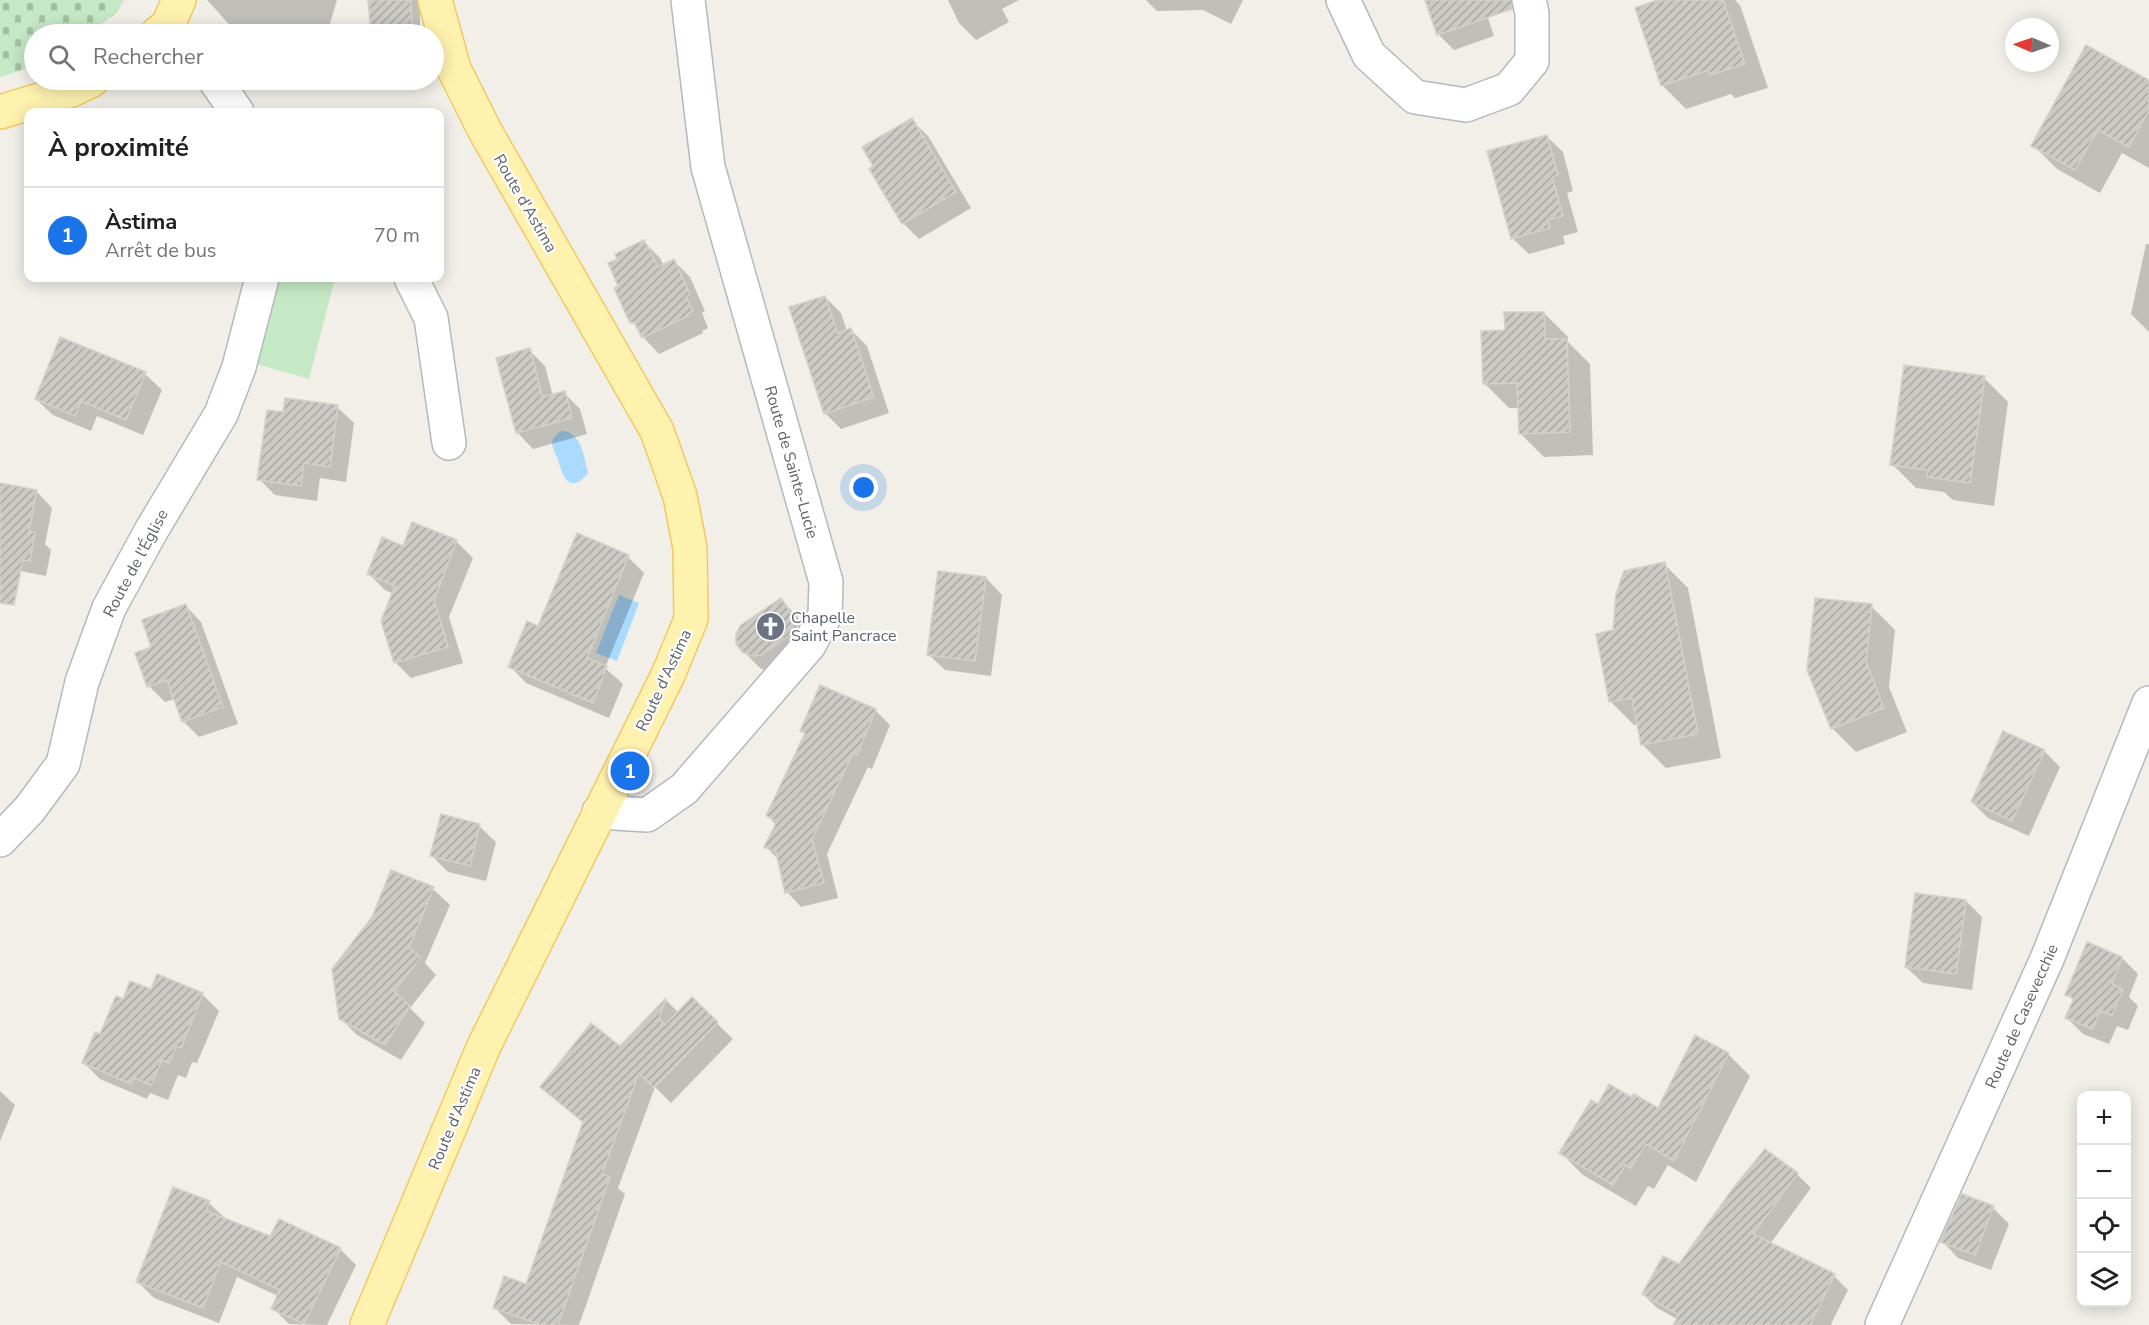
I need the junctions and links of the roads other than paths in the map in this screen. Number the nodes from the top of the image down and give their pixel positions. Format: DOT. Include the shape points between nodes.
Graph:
graph roads {
  1 [pos="435,0"];
  2 [pos="688,0"];
  3 [pos="1343,0"];
  4 [pos="1529,0"];
  5 [pos="442,24"];
  6 [pos="444,33"];
  7 [pos="71,90"];
  8 [pos="221,90"];
  9 [pos="234,108"];
  10 [pos="0,112"];
  11 [pos="261,282"];
  12 [pos="413,282"];
  13 [pos="449,443"];
  14 [pos="2149,703"];
  15 [pos="598,812"];
  16 [pos="0,840"];
  17 [pos="367,1325"];
  18 [pos="1882,1325"];
  1 -- 5 [label="main road, Route d'Astima"];
  2 -- 15 [label="street, Route de Sainte-Lucie" via="708,167 826,582 825,615 809,645 684,789 647,815"];
  3 -- 4 [label="street" via="1369,55 1415,97 1466,105 1509,89 1532,61"];
  6 -- 15 [label="main road, Route d'Astima" via="454,69 485,131 657,431 680,496 690,548 691,619 668,675"];
  7 -- 10 [label="main road"];
  8 -- 9 [label="street"];
  11 -- 16 [label="street, Route de l'Église" via="239,367 220,414 109,608 82,682 63,764 29,810"];
  12 -- 13 [label="street" via="431,318"];
  14 -- 18 [label="street, Route de Casevecchie" via="2047,959"];
  15 -- 17 [label="main road, Route d'Astima" via="484,1046"];
}
